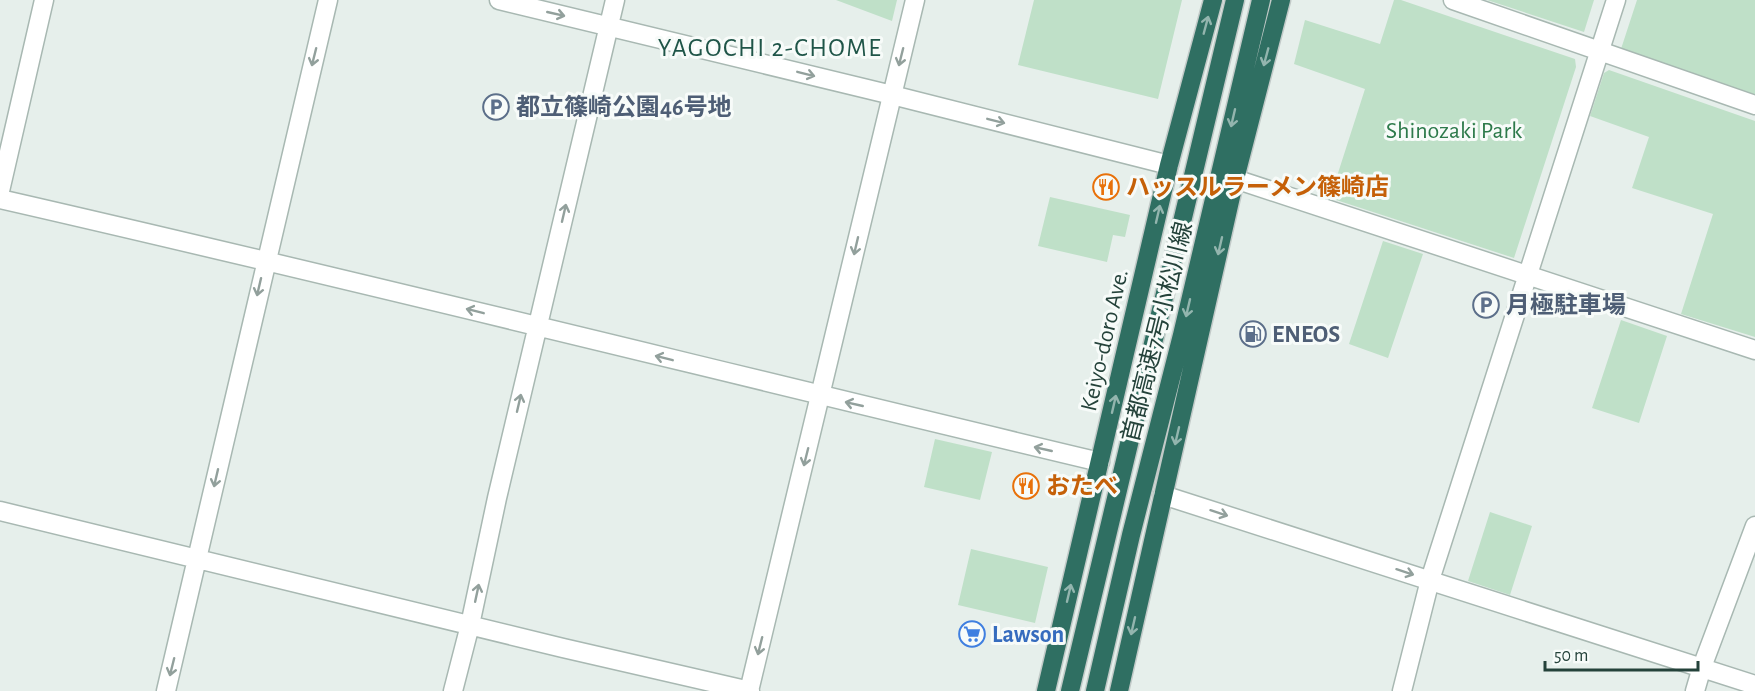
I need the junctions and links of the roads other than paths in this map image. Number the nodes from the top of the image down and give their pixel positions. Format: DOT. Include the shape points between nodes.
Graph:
graph roads {
  1 [pos="44,0"];
  2 [pos="328,0"];
  3 [pos="499,0"];
  4 [pos="615,0"];
  5 [pos="915,0"];
  6 [pos="1213,0"];
  7 [pos="1235,0"];
  8 [pos="1261,0"];
  9 [pos="1281,0"];
  10 [pos="1453,0"];
  11 [pos="1616,0"];
  12 [pos="608,26"];
  13 [pos="1600,51"];
  14 [pos="892,95"];
  15 [pos="1755,105"];
  16 [pos="1169,165"];
  17 [pos="1235,179"];
  18 [pos="0,191"];
  19 [pos="0,199"];
  20 [pos="265,259"];
  21 [pos="1527,274"];
  22 [pos="537,327"];
  23 [pos="1755,350"];
  24 [pos="820,396"];
  25 [pos="1100,462"];
  26 [pos="1163,495"];
  27 [pos="0,511"];
  28 [pos="1755,526"];
  29 [pos="198,559"];
  30 [pos="1430,580"];
  31 [pos="470,625"];
  32 [pos="1702,667"];
  33 [pos="1755,685"];
  34 [pos="166,691"];
  35 [pos="453,691"];
  36 [pos="749,691"];
  37 [pos="1046,691"];
  38 [pos="1070,691"];
  39 [pos="1095,691"];
  40 [pos="1119,691"];
  41 [pos="1401,691"];
  42 [pos="1695,691"];
  1 -- 18 [label="street"];
  2 -- 20 [label="street, one-way"];
  3 -- 12 [label="street, one-way"];
  4 -- 12 [label="street"];
  5 -- 14 [label="street, one-way"];
  16 -- 6 [label="highway, Keiyo-doro Ave., one-way"];
  7 -- 38 [label="highway, 首都高速7号小松川線"];
  8 -- 39 [label="highway, 首都高速7号小松川線, one-way"];
  9 -- 17 [label="highway, one-way"];
  10 -- 13 [label="street"];
  11 -- 13 [label="street"];
  12 -- 14 [label="street, one-way"];
  22 -- 12 [label="street, one-way"];
  13 -- 15 [label="street"];
  13 -- 21 [label="street"];
  14 -- 16 [label="street, one-way"];
  14 -- 24 [label="street, one-way"];
  25 -- 16 [label="highway, Keiyo-doro Ave., one-way"];
  17 -- 21 [label="street"];
  17 -- 26 [label="highway, one-way"];
  19 -- 20 [label="street"];
  22 -- 20 [label="street, one-way"];
  20 -- 29 [label="street, one-way"];
  21 -- 23 [label="street"];
  21 -- 30 [label="street"];
  24 -- 22 [label="street, one-way"];
  31 -- 22 [label="street, one-way"];
  25 -- 24 [label="street, one-way"];
  24 -- 36 [label="street, one-way"];
  37 -- 25 [label="highway, Keiyo-doro Ave., one-way"];
  26 -- 30 [label="street, one-way"];
  26 -- 40 [label="highway, one-way"];
  27 -- 29 [label="street"];
  28 -- 32 [label="street"];
  29 -- 31 [label="street"];
  29 -- 34 [label="street, one-way"];
  30 -- 32 [label="street"];
  30 -- 41 [label="street"];
  31 -- 35 [label="street"];
  31 -- 36 [label="street"];
  32 -- 33 [label="street"];
  32 -- 42 [label="street"];
}
